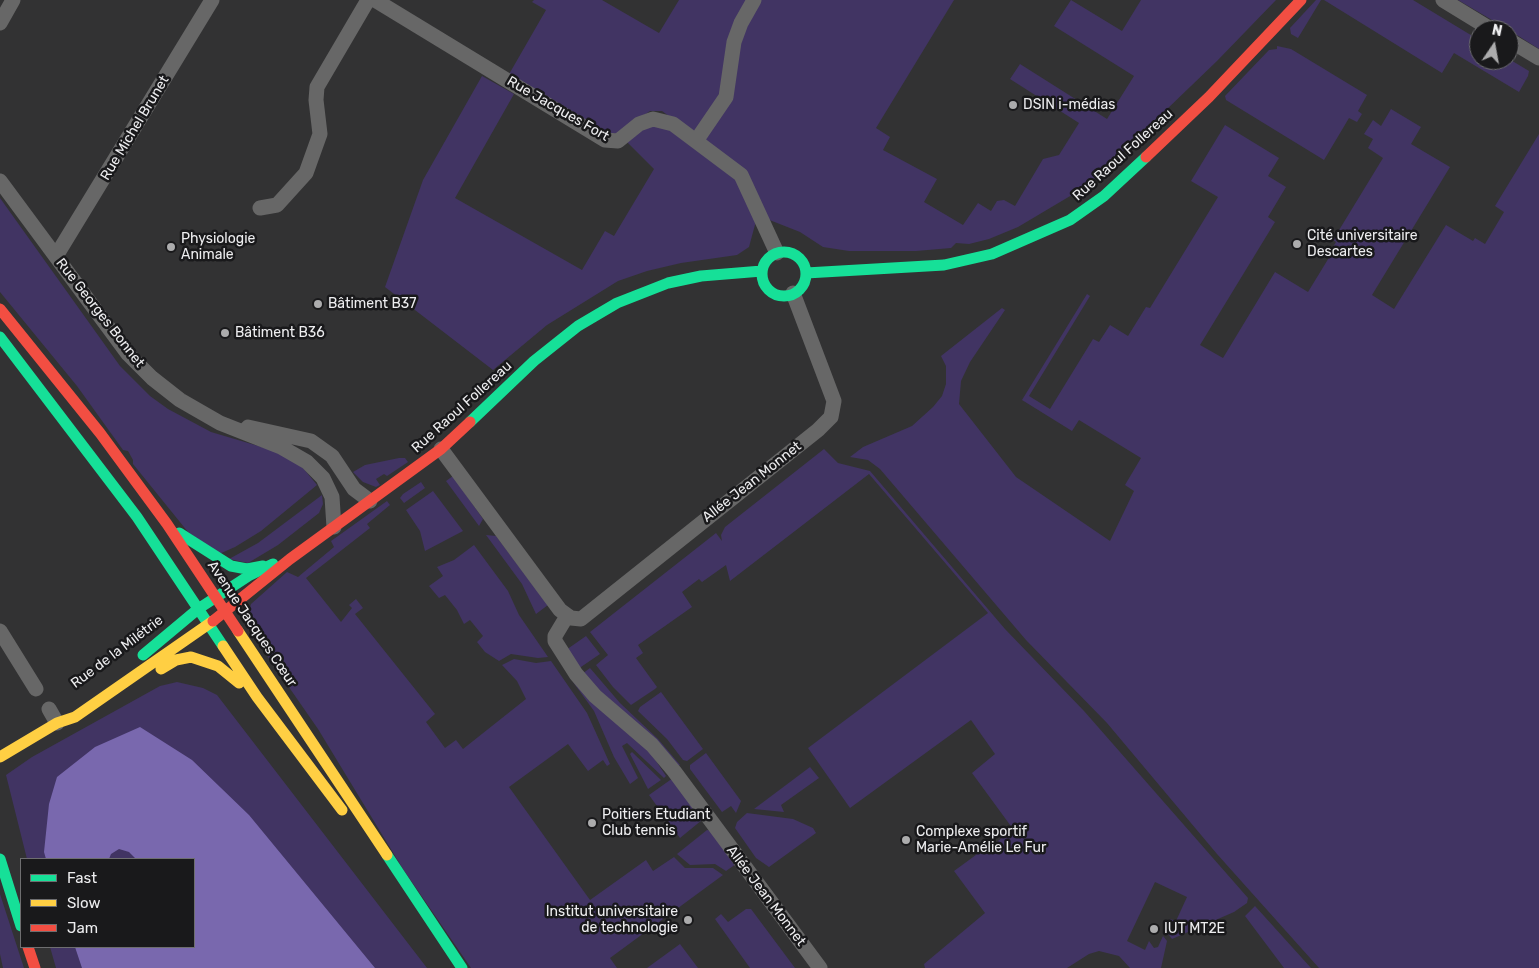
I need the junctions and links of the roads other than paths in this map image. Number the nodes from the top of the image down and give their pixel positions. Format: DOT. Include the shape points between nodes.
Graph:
graph roads {
  1 [pos="13,0"];
  2 [pos="212,0"];
  3 [pos="368,0"];
  4 [pos="375,0"];
  5 [pos="754,0"];
  6 [pos="1302,0"];
  7 [pos="1443,0"];
  8 [pos="1476,20"];
  9 [pos="0,23"];
  10 [pos="1519,46"];
  11 [pos="1539,58"];
  12 [pos="696,141"];
  13 [pos="0,181"];
  14 [pos="260,208"];
  15 [pos="777,253"];
  16 [pos="56,256"];
  17 [pos="762,271"];
  18 [pos="806,273"];
  19 [pos="794,293"];
  20 [pos="0,309"];
  21 [pos="0,337"];
  22 [pos="220,423"];
  23 [pos="441,449"];
  24 [pos="370,501"];
  25 [pos="167,524"];
  26 [pos="334,527"];
  27 [pos="290,559"];
  28 [pos="266,566"];
  29 [pos="216,597"];
  30 [pos="198,609"];
  31 [pos="225,612"];
  32 [pos="567,616"];
  33 [pos="207,625"];
  34 [pos="0,631"];
  35 [pos="134,661"];
  36 [pos="36,689"];
  37 [pos="111,693"];
  38 [pos="257,697"];
  39 [pos="71,705"];
  40 [pos="49,709"];
  41 [pos="57,723"];
  42 [pos="0,757"];
  43 [pos="0,859"];
  44 [pos="0,876"];
  45 [pos="9,889"];
  46 [pos="20,923"];
  47 [pos="28,948"];
  48 [pos="35,968"];
  49 [pos="461,968"];
  50 [pos="820,968"];
  1 -- 9 [label="street"];
  2 -- 16 [label="street, Rue Michel Brunet"];
  3 -- 14 [label="street" via="318,87 316,100 320,134 306,174 277,205"];
  4 -- 12 [label="street, Rue Jacques Fort" via="605,140 618,141 640,124 653,119 673,124"];
  5 -- 12 [label="street" via="734,42 726,97"];
  6 -- 18 [label="street, Rue Raoul Follereau" via="1141,162 1104,196 1070,220 992,254 944,265"];
  7 -- 8 [label="street"];
  10 -- 11 [label="street"];
  12 -- 15 [label="street, Rue Jacques Fort" via="741,175"];
  13 -- 16 [label="street, Rue Georges Bonnet"];
  15 -- 17 [label="street" via="768,259"];
  15 -- 18 [label="street" via="795,255 803,262"];
  16 -- 22 [label="street, Rue Georges Bonnet" via="128,354 180,400"];
  17 -- 19 [label="street" via="770,290 784,295"];
  17 -- 23 [label="street, Rue Raoul Follereau" via="701,276 617,303 554,343"];
  18 -- 19 [label="street" via="802,285"];
  19 -- 32 [label="street, Allée Jean Monnet" via="834,401 828,420 584,617 578,620"];
  20 -- 25 [label="street, Avenue Jacques Cœur" via="100,433"];
  21 -- 30 [label="street, Avenue Jacques Cœur" via="137,517"];
  22 -- 24 [label="street, Rue Georges Bonnet" via="311,440 332,456 354,489"];
  22 -- 26 [label="street, Rue Georges Bonnet" via="281,447 316,469 332,497"];
  23 -- 24 [label="street, Rue Raoul Follereau"];
  23 -- 32 [label="street" via="542,588"];
  24 -- 26 [label="street, Rue Raoul Follereau"];
  25 -- 28 [label="street" via="231,566 248,569"];
  25 -- 29 [label="street, Avenue Jacques Cœur"];
  26 -- 27 [label="street, Rue Raoul Follereau"];
  27 -- 28 [label="street"];
  27 -- 31 [label="street, Rue Raoul Follereau"];
  28 -- 29 [label="street, Rue de la Milétrie"];
  29 -- 30 [label="street, Rue de la Milétrie"];
  29 -- 31 [label="street, Avenue Jacques Cœur"];
  30 -- 33 [label="street, Avenue Jacques Cœur"];
  30 -- 35 [label="street, Rue de la Milétrie"];
  31 -- 33 [label="street, Rue Raoul Follereau"];
  31 -- 49 [label="street, Avenue Jacques Cœur"];
  32 -- 50 [label="street, Allée Jean Monnet" via="555,641 576,674 595,696 652,745 674,771"];
  33 -- 37 [label="street, Rue de la Milétrie"];
  33 -- 38 [label="street, Avenue Jacques Cœur"];
  34 -- 36 [label="street"];
  37 -- 38 [label="street" via="158,672 176,660 191,656 218,666"];
  37 -- 41 [label="street, Rue de la Milétrie" via="75,717"];
  38 -- 49 [label="street, Avenue Jacques Cœur"];
  39 -- 41 [label="street, Rue de la Milétrie"];
  40 -- 41 [label="street"];
  41 -- 42 [label="street, Rue de la Milétrie"];
  43 -- 45 [label="street"];
  44 -- 45 [label="street"];
  45 -- 46 [label="street"];
  47 -- 48 [label="street"];
}
